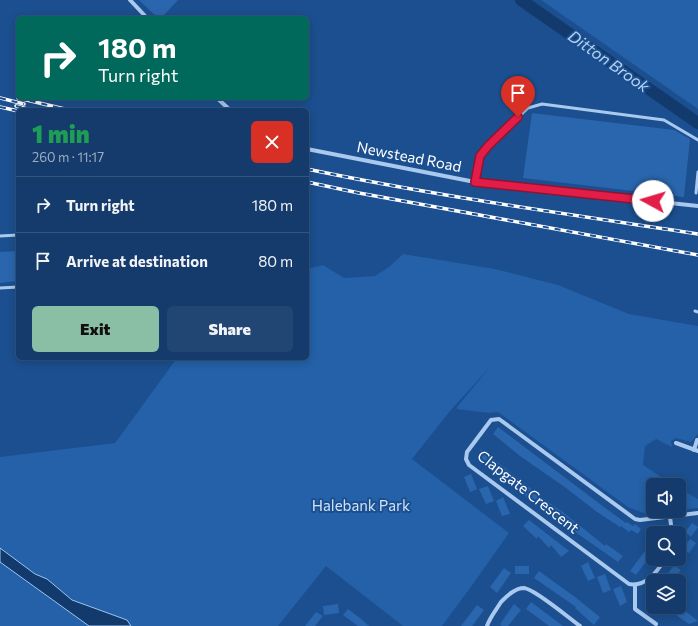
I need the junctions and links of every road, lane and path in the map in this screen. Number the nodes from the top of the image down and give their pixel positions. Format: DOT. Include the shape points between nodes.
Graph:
graph roads {
  1 [pos="130,0"];
  2 [pos="146,16"];
  3 [pos="219,100"];
  4 [pos="228,108"];
  5 [pos="698,140"];
  6 [pos="309,149"];
  7 [pos="698,172"];
  8 [pos="475,182"];
  9 [pos="696,193"];
  10 [pos="698,206"];
  11 [pos="16,235"];
  12 [pos="0,236"];
  13 [pos="16,286"];
  14 [pos="0,288"];
  15 [pos="697,440"];
  16 [pos="676,443"];
  17 [pos="696,450"];
  18 [pos="698,513"];
  19 [pos="686,515"];
  20 [pos="660,518"];
  21 [pos="659,566"];
  22 [pos="635,585"];
  23 [pos="656,624"];
  24 [pos="488,626"];
  25 [pos="580,626"];
  1 -- 2 [label="street"];
  3 -- 4 [label="street"];
  5 -- 8 [label="lane" via="664,120 542,104 528,108 488,146 480,156"];
  6 -- 8 [label="street, Newstead Road"];
  7 -- 9 [label="lane"];
  8 -- 10 [label="street, Newstead Road"];
  11 -- 12 [label="lane"];
  13 -- 14 [label="lane"];
  15 -- 17 [label="street"];
  16 -- 17 [label="street"];
  18 -- 19 [label="street, Clapgate Crescent"];
  20 -- 22 [label="street, Clapgate Crescent" via="635,519 499,419 491,420 467,452 466,459 469,465 629,584"];
  21 -- 22 [label="street" via="648,580"];
  22 -- 23 [label="street" via="635,609"];
  24 -- 25 [label="street" via="493,613 504,600 514,591 525,588 538,594"];
}
